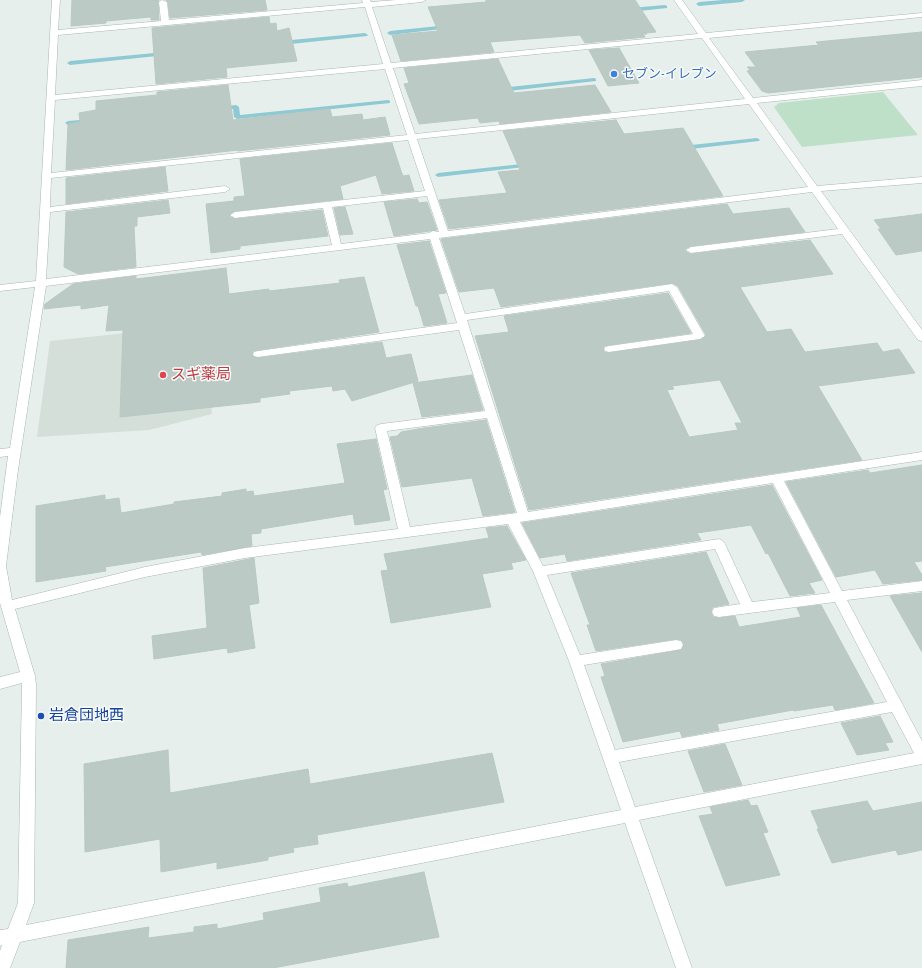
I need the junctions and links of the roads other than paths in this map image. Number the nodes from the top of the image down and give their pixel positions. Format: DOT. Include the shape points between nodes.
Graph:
graph roads {
  1 [pos="56,0"];
  2 [pos="422,0"];
  3 [pos="678,0"];
  4 [pos="163,2"];
  5 [pos="367,2"];
  6 [pos="922,15"];
  7 [pos="165,23"];
  8 [pos="54,33"];
  9 [pos="704,36"];
  10 [pos="388,66"];
  11 [pos="922,83"];
  12 [pos="51,98"];
  13 [pos="750,101"];
  14 [pos="412,137"];
  15 [pos="47,176"];
  16 [pos="922,180"];
  17 [pos="225,189"];
  18 [pos="814,189"];
  19 [pos="430,193"];
  20 [pos="328,205"];
  21 [pos="45,210"];
  22 [pos="235,215"];
  23 [pos="844,231"];
  24 [pos="438,234"];
  25 [pos="337,246"];
  26 [pos="691,250"];
  27 [pos="41,283"];
  28 [pos="0,288"];
  29 [pos="462,322"];
  30 [pos="922,338"];
  31 [pos="609,349"];
  32 [pos="258,354"];
  33 [pos="491,414"];
  34 [pos="15,452"];
  35 [pos="0,453"];
  36 [pos="922,456"];
  37 [pos="777,479"];
  38 [pos="518,518"];
  39 [pos="404,532"];
  40 [pos="539,571"];
  41 [pos="922,586"];
  42 [pos="839,597"];
  43 [pos="7,606"];
  44 [pos="748,608"];
  45 [pos="720,612"];
  46 [pos="676,645"];
  47 [pos="576,661"];
  48 [pos="28,676"];
  49 [pos="0,683"];
  50 [pos="896,706"];
  51 [pos="922,756"];
  52 [pos="610,757"];
  53 [pos="631,815"];
  54 [pos="7,937"];
  55 [pos="2,968"];
  56 [pos="684,968"];
  1 -- 8 [label="street"];
  2 -- 5 [label="street"];
  3 -- 9 [label="street"];
  4 -- 7 [label="street"];
  5 -- 7 [label="street"];
  5 -- 10 [label="street"];
  6 -- 9 [label="street"];
  7 -- 8 [label="street"];
  8 -- 12 [label="street"];
  9 -- 10 [label="street"];
  9 -- 13 [label="street"];
  10 -- 12 [label="street"];
  10 -- 14 [label="street"];
  11 -- 13 [label="street"];
  12 -- 15 [label="street"];
  13 -- 14 [label="street"];
  13 -- 18 [label="street"];
  14 -- 15 [label="street"];
  14 -- 19 [label="street"];
  15 -- 21 [label="street"];
  16 -- 18 [label="street"];
  17 -- 21 [label="street"];
  18 -- 23 [label="street"];
  18 -- 24 [label="street"];
  19 -- 20 [label="street"];
  19 -- 24 [label="street"];
  20 -- 22 [label="street"];
  20 -- 25 [label="street"];
  21 -- 27 [label="street"];
  23 -- 26 [label="street"];
  23 -- 30 [label="street"];
  24 -- 25 [label="street"];
  24 -- 29 [label="street"];
  25 -- 27 [label="street"];
  27 -- 28 [label="street"];
  27 -- 34 [label="street"];
  29 -- 31 [label="street" via="672,287 700,336"];
  29 -- 32 [label="street"];
  29 -- 33 [label="street"];
  33 -- 38 [label="street"];
  33 -- 39 [label="street" via="381,428"];
  34 -- 35 [label="street"];
  34 -- 43 [label="street" via="0,566"];
  36 -- 37 [label="street"];
  37 -- 38 [label="street"];
  37 -- 42 [label="street"];
  38 -- 39 [label="street"];
  38 -- 40 [label="street"];
  39 -- 43 [label="street" via="222,557 145,572"];
  40 -- 44 [label="street" via="719,544"];
  40 -- 47 [label="street"];
  41 -- 42 [label="street"];
  42 -- 44 [label="street"];
  42 -- 50 [label="street"];
  43 -- 48 [label="street"];
  44 -- 45 [label="street"];
  46 -- 47 [label="street"];
  47 -- 52 [label="street"];
  48 -- 49 [label="street"];
  48 -- 54 [label="street" via="26,903"];
  50 -- 51 [label="street"];
  50 -- 52 [label="street"];
  51 -- 53 [label="street"];
  52 -- 53 [label="street"];
  53 -- 54 [label="street"];
  53 -- 56 [label="street"];
  54 -- 55 [label="street"];
}
